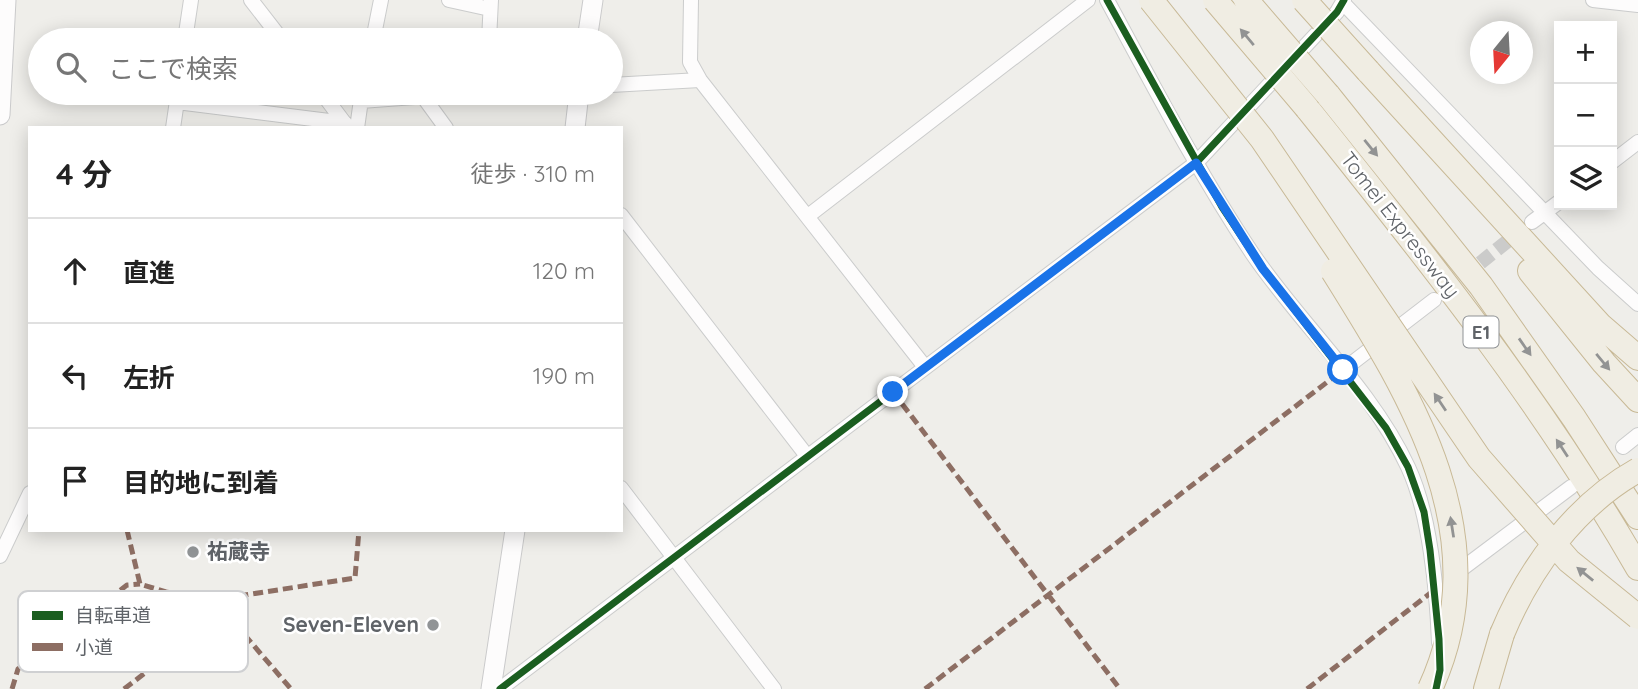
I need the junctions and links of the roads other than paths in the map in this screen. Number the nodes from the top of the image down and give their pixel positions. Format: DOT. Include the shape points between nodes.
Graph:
graph roads {
  1 [pos="6,0"];
  2 [pos="191,0"];
  3 [pos="251,0"];
  4 [pos="381,0"];
  5 [pos="449,0"];
  6 [pos="593,0"];
  7 [pos="691,0"];
  8 [pos="1088,0"];
  9 [pos="1107,0"];
  10 [pos="1151,0"];
  11 [pos="1215,0"];
  12 [pos="1246,0"];
  13 [pos="1304,0"];
  14 [pos="1593,0"];
  15 [pos="1343,1"];
  16 [pos="1619,1"];
  17 [pos="491,5"];
  18 [pos="1638,5"];
  19 [pos="187,28"];
  20 [pos="273,28"];
  21 [pos="375,28"];
  22 [pos="490,28"];
  23 [pos="589,28"];
  24 [pos="1194,53"];
  25 [pos="700,79"];
  26 [pos="623,84"];
  27 [pos="1393,97"];
  28 [pos="1318,101"];
  29 [pos="176,105"];
  30 [pos="225,105"];
  31 [pos="332,105"];
  32 [pos="359,105"];
  33 [pos="429,105"];
  34 [pos="578,105"];
  35 [pos="0,115"];
  36 [pos="173,126"];
  37 [pos="350,126"];
  38 [pos="444,126"];
  39 [pos="575,126"];
  40 [pos="1638,142"];
  41 [pos="1617,158"];
  42 [pos="1196,163"];
  43 [pos="1554,206"];
  44 [pos="1546,212"];
  45 [pos="808,216"];
  46 [pos="623,218"];
  47 [pos="1532,222"];
  48 [pos="1434,300"];
  49 [pos="1638,304"];
  50 [pos="1638,358"];
  51 [pos="925,367"];
  52 [pos="1343,370"];
  53 [pos="1638,400"];
  54 [pos="1638,435"];
  55 [pos="1623,447"];
  56 [pos="807,456"];
  57 [pos="1638,470"];
  58 [pos="1571,487"];
  59 [pos="623,491"];
  60 [pos="28,497"];
  61 [pos="1638,517"];
  62 [pos="515,532"];
  63 [pos="0,556"];
  64 [pos="675,559"];
  65 [pos="1638,568"];
  66 [pos="1433,591"];
  67 [pos="1638,617"];
  68 [pos="491,689"];
  69 [pos="500,689"];
  70 [pos="774,689"];
  71 [pos="1430,689"];
  72 [pos="1436,689"];
  73 [pos="1486,689"];
  1 -- 35 [label="street"];
  2 -- 19 [label="street"];
  3 -- 20 [label="street"];
  4 -- 21 [label="street"];
  5 -- 17 [label="street"];
  6 -- 23 [label="street"];
  7 -- 25 [label="street" via="690,62"];
  8 -- 45 [label="street"];
  9 -- 42 [label="street"];
  10 -- 24 [label="highway, bridge"];
  28 -- 11 [label="highway, Tomei Expressway / E1, one-way, bridge"];
  12 -- 28 [label="highway, Tomei Expressway / E1, bridge"];
  13 -- 27 [label="highway, bridge"];
  14 -- 16 [label="street"];
  15 -- 42 [label="street"];
  15 -- 44 [label="street"];
  16 -- 18 [label="street"];
  17 -- 22 [label="street"];
  67 -- 24 [label="highway, one-way, bridge" via="1569,562 1479,458 1269,150"];
  71 -- 24 [label="highway, one-way, bridge" via="1454,606 1456,562 1443,486 1425,433 1381,348"];
  25 -- 26 [label="street"];
  25 -- 45 [label="street"];
  27 -- 50 [label="highway" via="1600,325"];
  27 -- 53 [label="highway, one-way"];
  28 -- 61 [label="highway, Tomei Expressway / E1, one-way" via="1481,286"];
  65 -- 28 [label="highway, Tomei Expressway / E1, one-way" via="1553,434"];
  29 -- 36 [label="street"];
  30 -- 37 [label="street"];
  31 -- 37 [label="street"];
  32 -- 37 [label="street"];
  33 -- 38 [label="street"];
  34 -- 39 [label="street"];
  40 -- 41 [label="street"];
  42 -- 51 [label="street"];
  42 -- 52 [label="street" via="1263,269"];
  43 -- 44 [label="street"];
  44 -- 47 [label="street"];
  44 -- 49 [label="street"];
  45 -- 51 [label="street"];
  46 -- 56 [label="street"];
  48 -- 52 [label="street"];
  51 -- 56 [label="street"];
  52 -- 66 [label="street" via="1408,467 1424,512"];
  54 -- 55 [label="street"];
  56 -- 64 [label="street"];
  57 -- 73 [label="highway, bridge" via="1585,509 1537,568 1502,634"];
  58 -- 66 [label="street"];
  59 -- 64 [label="street"];
  60 -- 63 [label="street"];
  62 -- 68 [label="street"];
  64 -- 69 [label="street"];
  64 -- 70 [label="street"];
  66 -- 72 [label="street" via="1440,670"];
}
